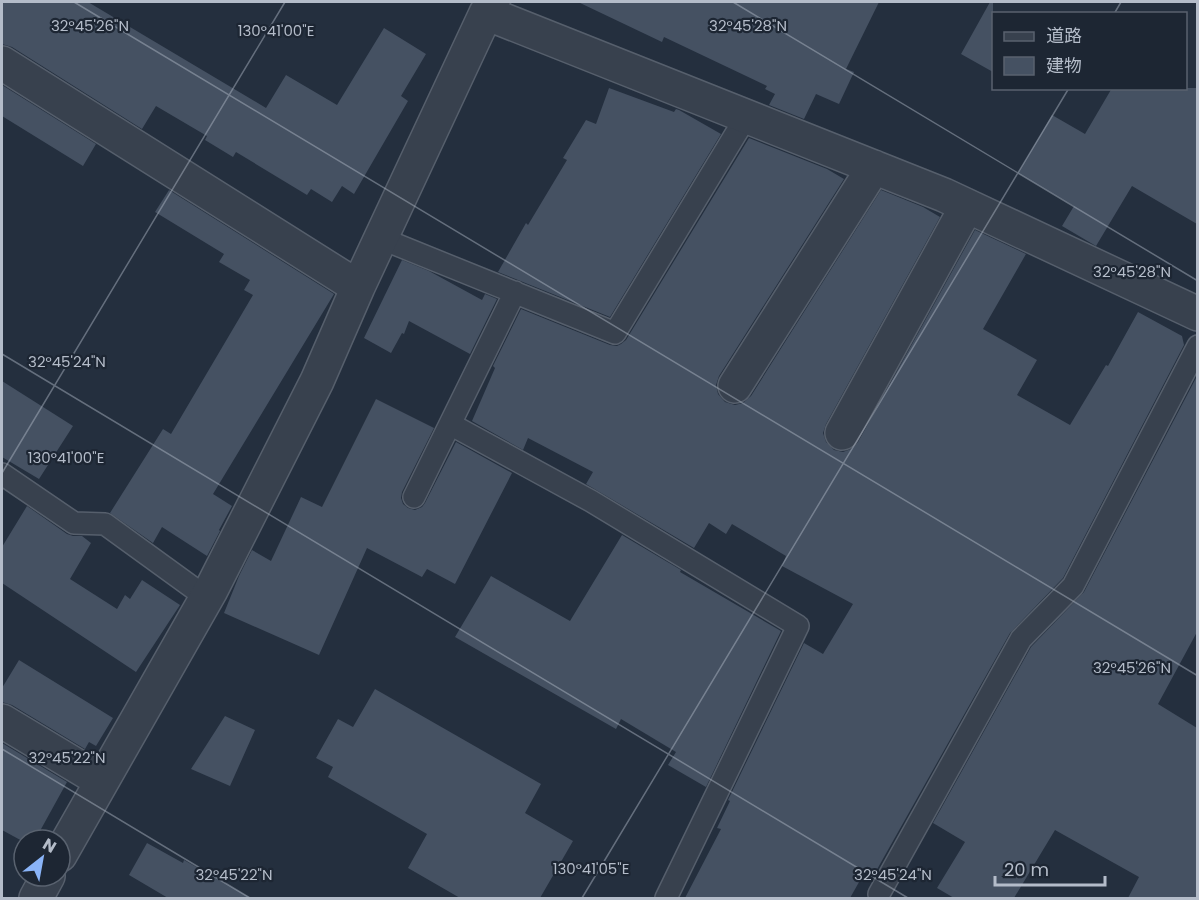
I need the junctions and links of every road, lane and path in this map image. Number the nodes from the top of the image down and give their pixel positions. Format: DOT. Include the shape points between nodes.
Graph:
graph roads {
  1 [pos="490,7"];
  2 [pos="2,63"];
  3 [pos="746,117"];
  4 [pos="874,168"];
  5 [pos="967,206"];
  6 [pos="380,238"];
  7 [pos="358,287"];
  8 [pos="515,292"];
  9 [pos="1197,314"];
  10 [pos="1197,346"];
  11 [pos="735,386"];
  12 [pos="450,424"];
  13 [pos="842,433"];
  14 [pos="2,474"];
  15 [pos="414,496"];
  16 [pos="207,598"];
  17 [pos="2,722"];
  18 [pos="102,781"];
  19 [pos="72,834"];
  20 [pos="879,894"];
  21 [pos="666,898"];
  1 -- 3 [label="street"];
  1 -- 6 [label="street"];
  2 -- 7 [label="street"];
  3 -- 4 [label="street"];
  3 -- 8 [label="lane" via="615,333"];
  4 -- 5 [label="street"];
  4 -- 11 [label="street"];
  5 -- 9 [label="street"];
  5 -- 13 [label="street"];
  6 -- 7 [label="street"];
  6 -- 8 [label="lane"];
  7 -- 16 [label="street" via="317,381"];
  8 -- 12 [label="lane"];
  10 -- 20 [label="lane" via="1073,586 1021,639"];
  12 -- 15 [label="lane"];
  12 -- 21 [label="lane" via="591,501 798,626"];
  14 -- 16 [label="lane" via="74,523 105,524"];
  16 -- 18 [label="street"];
  17 -- 18 [label="street"];
  18 -- 19 [label="street"];
}
